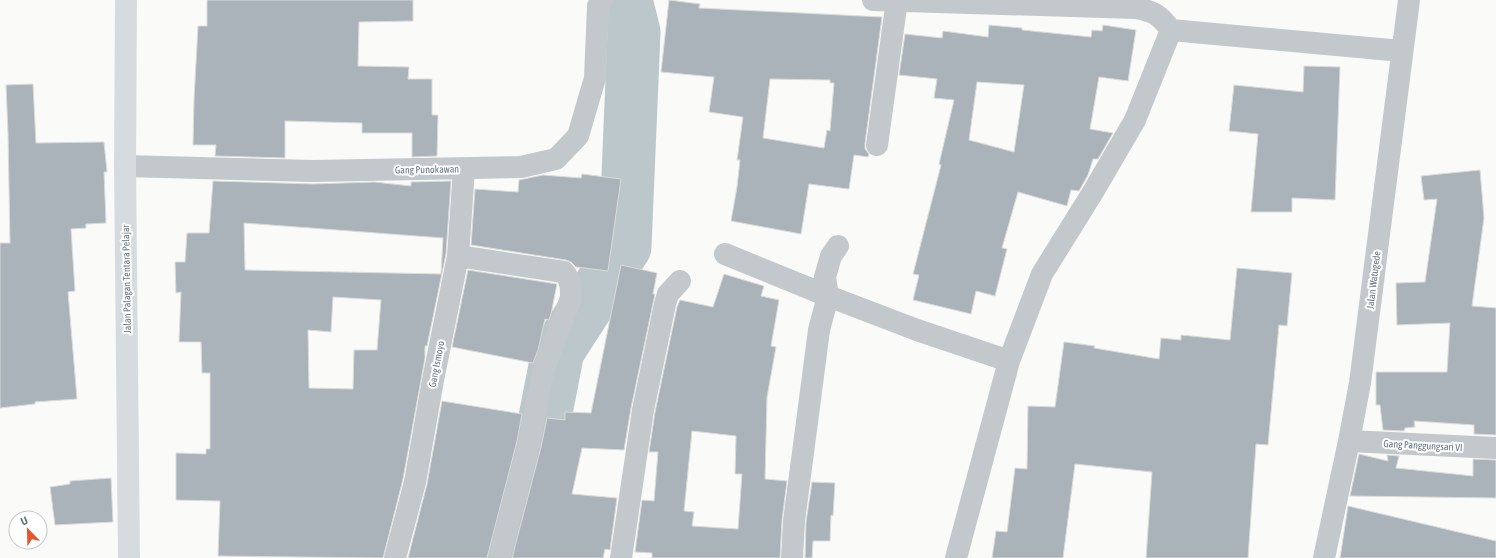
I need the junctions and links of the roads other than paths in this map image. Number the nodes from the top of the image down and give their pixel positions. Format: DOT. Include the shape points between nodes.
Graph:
graph roads {
  1 [pos="126,0"];
  2 [pos="602,0"];
  3 [pos="873,0"];
  4 [pos="897,0"];
  5 [pos="1409,0"];
  6 [pos="1170,30"];
  7 [pos="1402,51"];
  8 [pos="877,145"];
  9 [pos="125,166"];
  10 [pos="464,169"];
  11 [pos="838,246"];
  12 [pos="725,254"];
  13 [pos="458,256"];
  14 [pos="680,280"];
  15 [pos="826,301"];
  16 [pos="1009,361"];
  17 [pos="1349,441"];
  18 [pos="1496,448"];
  19 [pos="129,558"];
  20 [pos="395,558"];
  21 [pos="499,558"];
  22 [pos="621,558"];
  23 [pos="792,558"];
  24 [pos="956,558"];
  25 [pos="1324,558"];
  1 -- 9 [label="main road, Jalan Palagan Tentara Pelajar"];
  2 -- 10 [label="street, Gang Punokawan" via="598,6 594,78 578,136 556,159 521,167"];
  3 -- 4 [label="street"];
  4 -- 6 [label="street" via="1135,8 1151,11 1164,21"];
  4 -- 8 [label="street"];
  5 -- 7 [label="street, Jalan Watugede"];
  6 -- 7 [label="street"];
  6 -- 16 [label="street" via="1134,120 1042,274"];
  7 -- 17 [label="street, Jalan Watugede" via="1360,383"];
  9 -- 10 [label="street, Gang Punokawan" via="313,171"];
  9 -- 19 [label="main road, Jalan Palagan Tentara Pelajar"];
  10 -- 13 [label="street, Gang Ismoyo"];
  11 -- 15 [label="street" via="828,262 825,277"];
  12 -- 15 [label="street"];
  13 -- 20 [label="street, Gang Ismoyo" via="432,380 415,482"];
  13 -- 21 [label="street" via="564,272 570,279 571,286 571,298 543,371 529,444"];
  14 -- 22 [label="street" via="668,294 665,304 644,410"];
  15 -- 16 [label="street"];
  15 -- 23 [label="street" via="794,521"];
  16 -- 24 [label="street"];
  17 -- 18 [label="street, Gang Panggungsari VI"];
  17 -- 25 [label="street, Jalan Watugede"];
}
